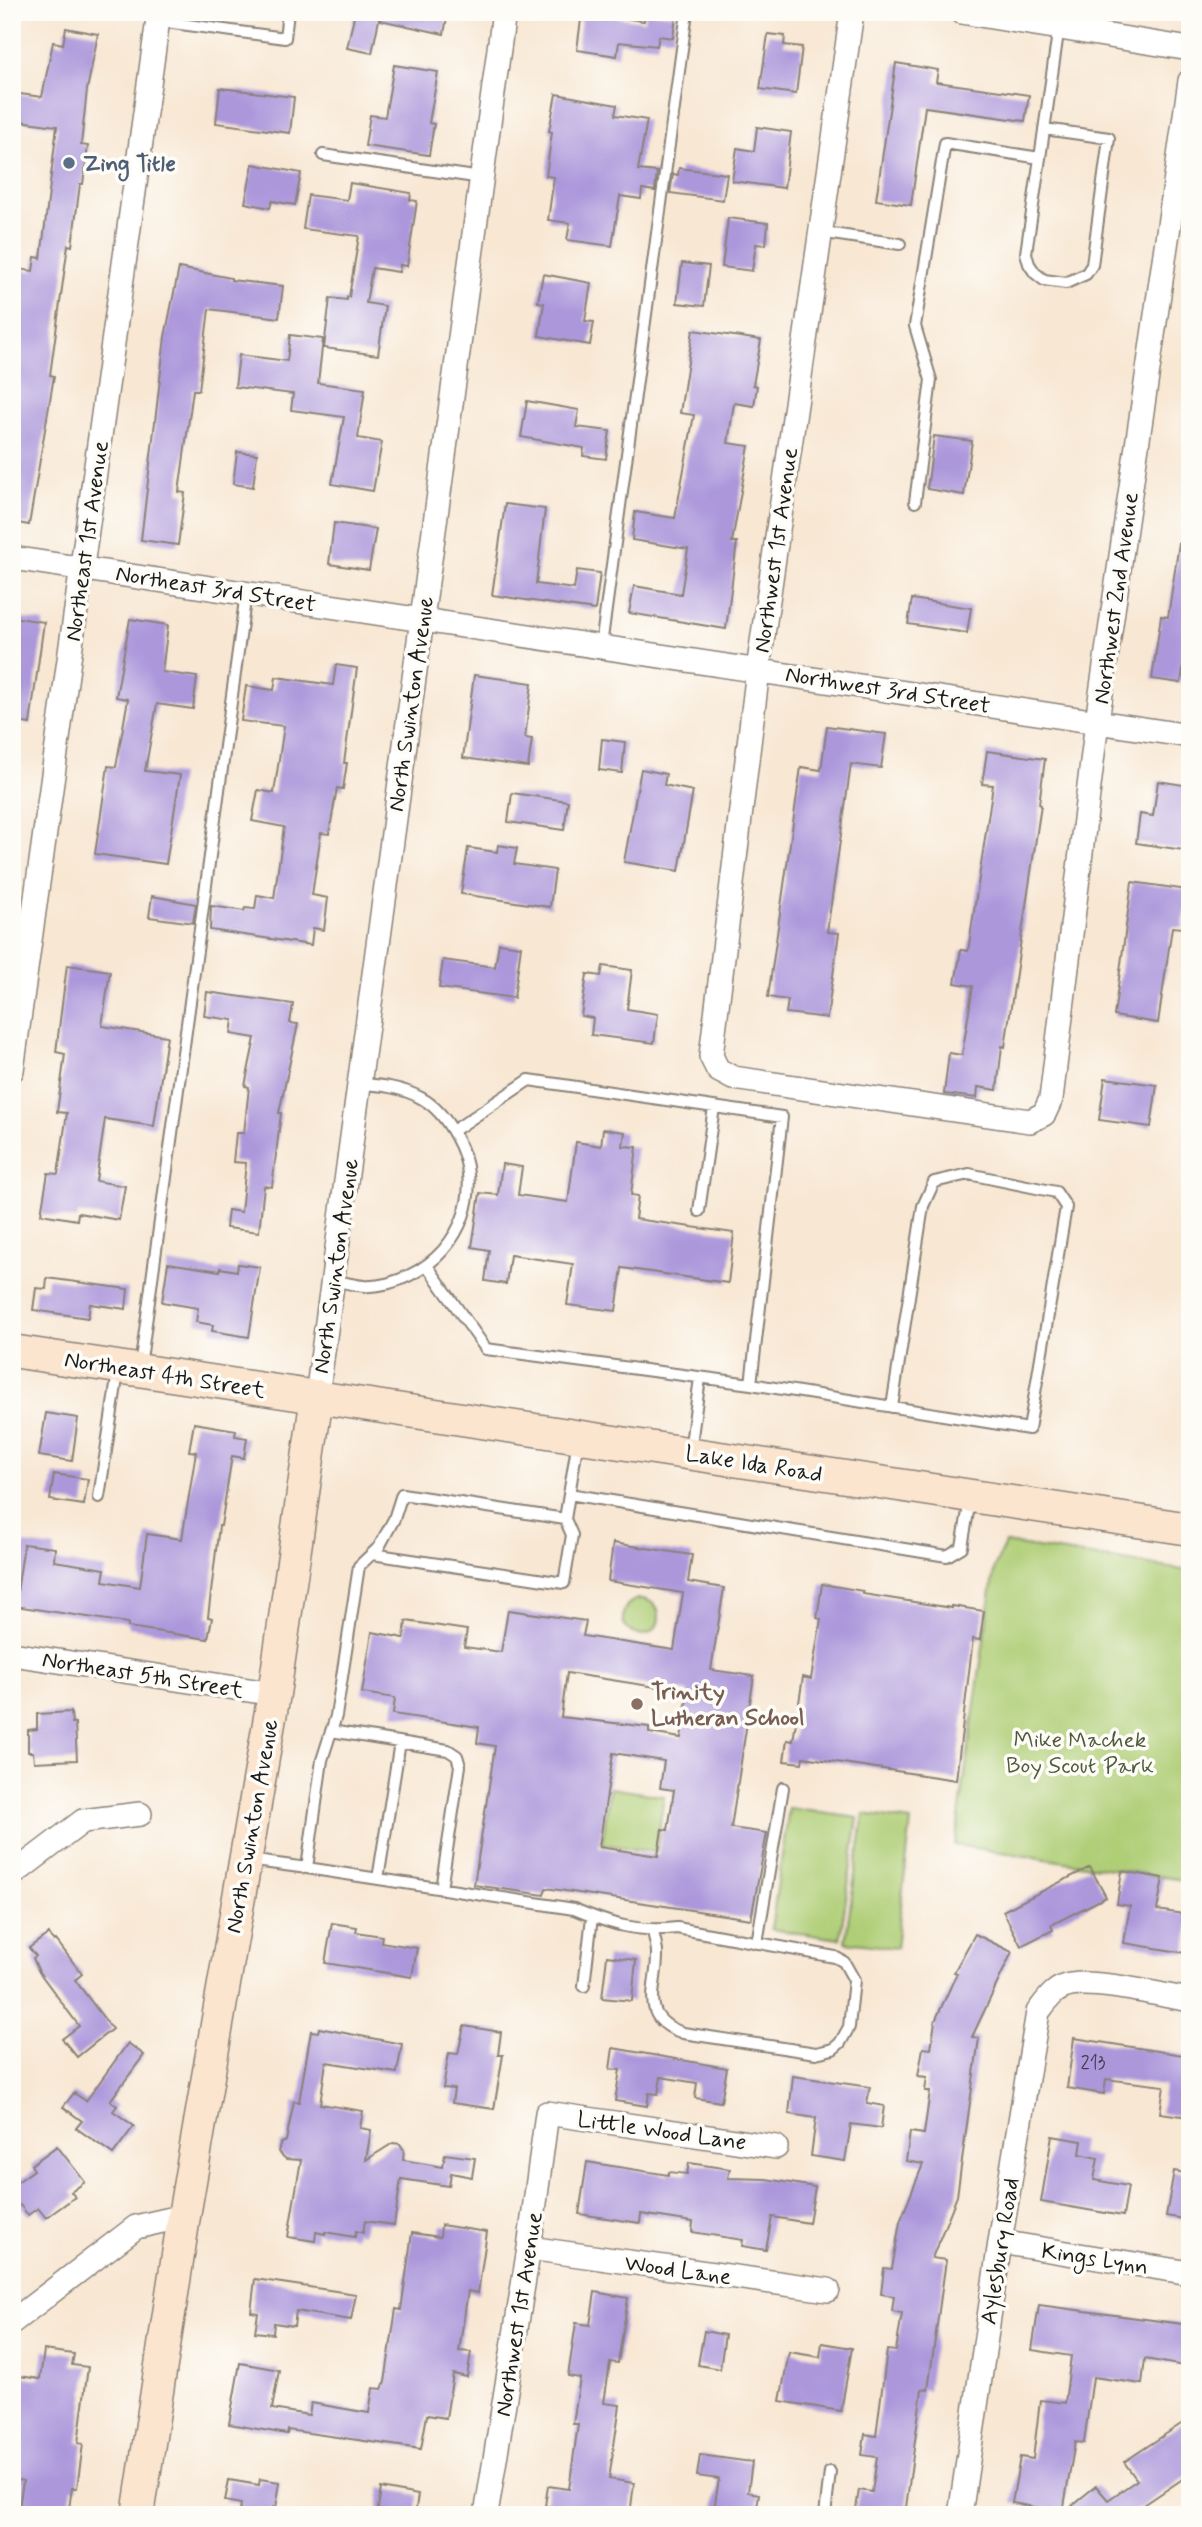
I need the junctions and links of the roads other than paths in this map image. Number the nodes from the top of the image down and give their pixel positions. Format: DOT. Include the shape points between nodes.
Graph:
graph roads {
  1 [pos="288,12"];
  2 [pos="504,12"];
  3 [pos="687,12"];
  4 [pos="852,12"];
  5 [pos="961,12"];
  6 [pos="159,17"];
  7 [pos="1060,20"];
  8 [pos="1190,49"];
  9 [pos="1190,81"];
  10 [pos="1044,129"];
  11 [pos="323,155"];
  12 [pos="1040,158"];
  13 [pos="482,178"];
  14 [pos="819,232"];
  15 [pos="900,244"];
  16 [pos="915,502"];
  17 [pos="12,558"];
  18 [pos="82,568"];
  19 [pos="246,593"];
  20 [pos="421,619"];
  21 [pos="601,646"];
  22 [pos="758,670"];
  23 [pos="1097,721"];
  24 [pos="1190,736"];
  25 [pos="12,1070"];
  26 [pos="359,1084"];
  27 [pos="714,1107"];
  28 [pos="1044,1114"];
  29 [pos="453,1131"];
  30 [pos="699,1211"];
  31 [pos="428,1267"];
  32 [pos="333,1280"];
  33 [pos="12,1351"];
  34 [pos="129,1368"];
  35 [pos="701,1378"];
  36 [pos="751,1384"];
  37 [pos="317,1396"];
  38 [pos="892,1407"];
  39 [pos="579,1436"];
  40 [pos="690,1453"];
  41 [pos="569,1494"];
  42 [pos="971,1496"];
  43 [pos="99,1497"];
  44 [pos="565,1519"];
  45 [pos="1190,1528"];
  46 [pos="372,1554"];
  47 [pos="12,1654"];
  48 [pos="274,1694"];
  49 [pos="331,1731"];
  50 [pos="400,1742"];
  51 [pos="783,1788"];
  52 [pos="140,1814"];
  53 [pos="246,1859"];
  54 [pos="307,1868"];
  55 [pos="12,1875"];
  56 [pos="378,1879"];
  57 [pos="441,1889"];
  58 [pos="592,1917"];
  59 [pos="653,1931"];
  60 [pos="757,1942"];
  61 [pos="584,1986"];
  62 [pos="1190,2000"];
  63 [pos="547,2113"];
  64 [pos="776,2147"];
  65 [pos="184,2216"];
  66 [pos="1000,2242"];
  67 [pos="529,2248"];
  68 [pos="1190,2273"];
  69 [pos="828,2290"];
  70 [pos="12,2322"];
  71 [pos="830,2472"];
  72 [pos="138,2515"];
  73 [pos="486,2515"];
  74 [pos="825,2515"];
  75 [pos="960,2515"];
  1 -- 6 [label="lane" via="285,38"];
  2 -- 13 [label="street, North Swinton Avenue"];
  3 -- 21 [label="lane"];
  4 -- 14 [label="street, Northwest 1st Avenue"];
  5 -- 7 [label="street"];
  6 -- 18 [label="street, Northeast 1st Avenue"];
  7 -- 8 [label="street"];
  7 -- 10 [label="lane"];
  9 -- 23 [label="street, Northwest 2nd Avenue"];
  10 -- 12 [label="lane"];
  10 -- 12 [label="lane" via="1110,138 1092,265 1077,280 1066,283 1044,280 1035,273 1026,253"];
  11 -- 13 [label="lane"];
  12 -- 16 [label="lane" via="945,143 915,326 931,380"];
  13 -- 20 [label="street, North Swinton Avenue"];
  14 -- 15 [label="lane"];
  14 -- 22 [label="street, Northwest 1st Avenue"];
  17 -- 18 [label="street, Northeast 3rd Street"];
  18 -- 19 [label="street, Northeast 3rd Street"];
  18 -- 25 [label="street, Northeast 1st Avenue" via="25,948"];
  19 -- 20 [label="street, Northeast 3rd Street"];
  19 -- 34 [label="lane"];
  20 -- 21 [label="street, Northwest 3rd Street"];
  20 -- 26 [label="street, North Swinton Avenue"];
  21 -- 22 [label="street, Northwest 3rd Street"];
  22 -- 23 [label="street, Northwest 3rd Street"];
  22 -- 28 [label="street, Northwest 1st Avenue" via="711,1056 718,1070 733,1078 1030,1121"];
  23 -- 24 [label="street, Northwest 3rd Street"];
  23 -- 28 [label="street, Northwest 2nd Avenue" via="1051,1099"];
  26 -- 29 [label="lane" via="392,1086 422,1099"];
  26 -- 32 [label="street, North Swinton Avenue"];
  27 -- 29 [label="lane" via="529,1080"];
  27 -- 30 [label="lane"];
  27 -- 36 [label="lane" via="782,1117"];
  29 -- 31 [label="lane" via="464,1149 470,1181 466,1214 451,1244"];
  31 -- 32 [label="lane" via="398,1281 365,1286"];
  31 -- 35 [label="lane" via="486,1349"];
  32 -- 37 [label="street, North Swinton Avenue"];
  33 -- 34 [label="street, Northeast 4th Street"];
  34 -- 37 [label="street, Northeast 4th Street"];
  34 -- 43 [label="lane"];
  35 -- 36 [label="lane"];
  35 -- 40 [label="lane"];
  36 -- 38 [label="lane"];
  37 -- 39 [label="street, Lake Ida Road"];
  37 -- 48 [label="street, North Swinton Avenue"];
  38 -- 38 [label="lane" via="1029,1429 1066,1207 1056,1192 969,1174 934,1182 923,1206"];
  39 -- 40 [label="street, Lake Ida Road"];
  39 -- 41 [label="lane"];
  40 -- 42 [label="street, Lake Ida Road"];
  41 -- 42 [label="lane" via="947,1556 962,1547"];
  41 -- 44 [label="lane"];
  42 -- 45 [label="street, Lake Ida Road"];
  44 -- 46 [label="lane" via="402,1494 394,1519"];
  44 -- 46 [label="lane" via="572,1535 564,1583"];
  46 -- 49 [label="lane" via="359,1566"];
  47 -- 48 [label="street, Northeast 5th Street"];
  48 -- 53 [label="street, North Swinton Avenue"];
  49 -- 50 [label="lane"];
  49 -- 54 [label="lane" via="321,1760"];
  50 -- 56 [label="lane"];
  50 -- 57 [label="lane" via="448,1750 459,1760"];
  51 -- 60 [label="lane"];
  52 -- 55 [label="street" via="83,1821"];
  53 -- 54 [label="lane"];
  53 -- 65 [label="street, North Swinton Avenue"];
  54 -- 56 [label="lane"];
  56 -- 57 [label="lane"];
  57 -- 58 [label="lane" via="574,1909"];
  58 -- 59 [label="lane"];
  58 -- 61 [label="lane"];
  59 -- 60 [label="lane" via="677,1928"];
  59 -- 60 [label="lane" via="657,1953 652,2003 656,2014 672,2029 816,2053 833,2049 849,2027 854,1980 850,1970 835,1957"];
  62 -- 66 [label="street, Aylesbury Road" via="1097,1985 1069,1985 1052,1993 1038,2012 1033,2031"];
  63 -- 64 [label="street, Little Wood Lane"];
  63 -- 67 [label="street, Northwest 1st Avenue"];
  65 -- 70 [label="street" via="136,2227"];
  65 -- 72 [label="street, North Swinton Avenue"];
  66 -- 68 [label="street, Kings Lynn"];
  66 -- 75 [label="street, Aylesbury Road"];
  67 -- 69 [label="street, Wood Lane"];
  67 -- 73 [label="street, Northwest 1st Avenue"];
  71 -- 74 [label="lane"];
}
